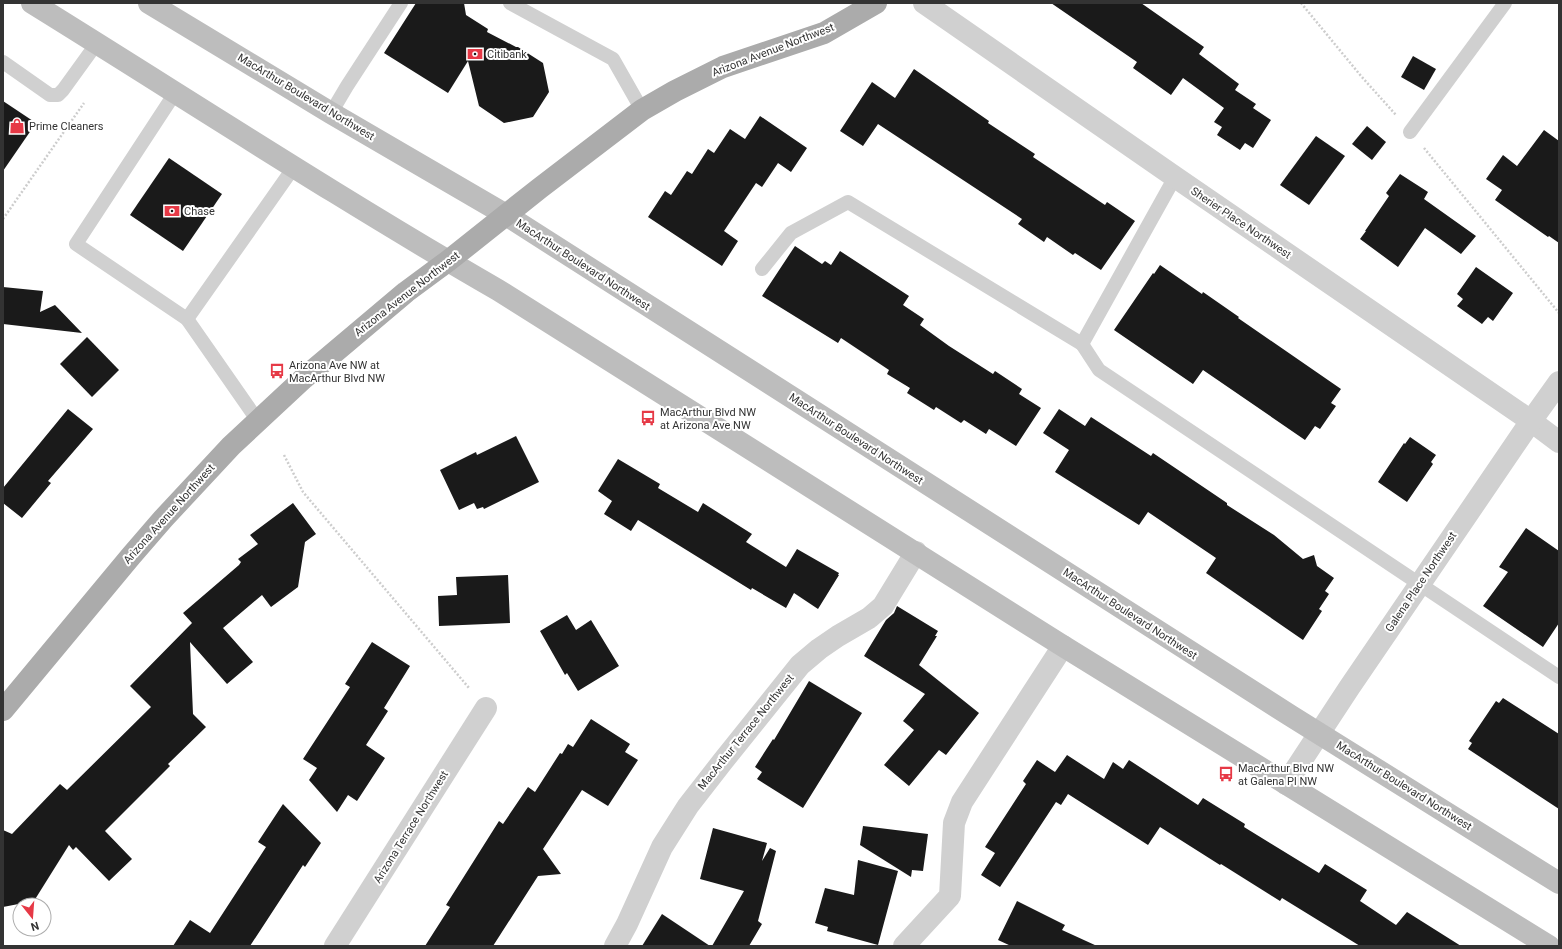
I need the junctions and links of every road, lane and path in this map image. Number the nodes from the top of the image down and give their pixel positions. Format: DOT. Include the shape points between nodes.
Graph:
graph roads {
  1 [pos="32,3"];
  2 [pos="149,3"];
  3 [pos="400,3"];
  4 [pos="510,3"];
  5 [pos="876,3"];
  6 [pos="924,3"];
  7 [pos="1301,3"];
  8 [pos="1505,3"];
  9 [pos="97,43"];
  10 [pos="3,62"];
  11 [pos="175,93"];
  12 [pos="80,109"];
  13 [pos="642,110"];
  14 [pos="331,113"];
  15 [pos="1410,132"];
  16 [pos="294,168"];
  17 [pos="1175,178"];
  18 [pos="506,215"];
  19 [pos="3,219"];
  20 [pos="448,261"];
  21 [pos="762,269"];
  22 [pos="1559,313"];
  23 [pos="187,319"];
  24 [pos="1082,344"];
  25 [pos="1559,382"];
  26 [pos="258,420"];
  27 [pos="1531,421"];
  28 [pos="1559,442"];
  29 [pos="284,455"];
  30 [pos="916,552"];
  31 [pos="1419,584"];
  32 [pos="1063,646"];
  33 [pos="1559,677"];
  34 [pos="486,708"];
  35 [pos="3,710"];
  36 [pos="1319,734"];
  37 [pos="1286,784"];
  38 [pos="1559,883"];
  39 [pos="335,946"];
  40 [pos="615,946"];
  41 [pos="904,946"];
  42 [pos="1549,946"];
  1 -- 9 [label="main road"];
  2 -- 14 [label="main road, MacArthur Boulevard Northwest"];
  3 -- 14 [label="lane"];
  4 -- 13 [label="lane" via="613,59"];
  5 -- 13 [label="main road, Arizona Avenue Northwest" via="824,33 723,67"];
  6 -- 17 [label="street, Sherier Place Northwest"];
  7 -- 15 [label="path"];
  8 -- 15 [label="lane"];
  9 -- 10 [label="lane" via="58,95 50,95"];
  9 -- 11 [label="main road"];
  11 -- 16 [label="main road"];
  11 -- 23 [label="lane" via="76,244"];
  12 -- 19 [label="path"];
  13 -- 18 [label="main road, Arizona Avenue Northwest"];
  14 -- 18 [label="main road, MacArthur Boulevard Northwest"];
  15 -- 22 [label="path"];
  16 -- 20 [label="main road"];
  16 -- 23 [label="lane"];
  17 -- 24 [label="lane"];
  17 -- 27 [label="street, Sherier Place Northwest"];
  18 -- 20 [label="main road, Arizona Avenue Northwest"];
  18 -- 36 [label="main road, MacArthur Boulevard Northwest"];
  20 -- 26 [label="main road, Arizona Avenue Northwest" via="406,292"];
  20 -- 30 [label="main road"];
  21 -- 24 [label="lane" via="791,233 848,202"];
  23 -- 26 [label="lane"];
  24 -- 31 [label="lane" via="1099,370"];
  25 -- 27 [label="street, Galena Place Northwest"];
  26 -- 35 [label="main road, Arizona Avenue Northwest" via="163,519"];
  27 -- 28 [label="street, Sherier Place Northwest"];
  27 -- 31 [label="street, Galena Place Northwest"];
  29 -- 34 [label="path" via="303,492"];
  30 -- 32 [label="main road"];
  30 -- 40 [label="street, MacArthur Terrace Northwest" via="883,606 869,618 819,648 800,666 699,790 662,847"];
  31 -- 33 [label="lane"];
  31 -- 36 [label="street, Galena Place Northwest"];
  32 -- 37 [label="main road"];
  32 -- 41 [label="street" via="962,802 954,823 950,896"];
  34 -- 39 [label="street, Arizona Terrace Northwest"];
  36 -- 37 [label="street, Galena Place Northwest"];
  36 -- 38 [label="main road, MacArthur Boulevard Northwest"];
  37 -- 42 [label="main road"];
}
